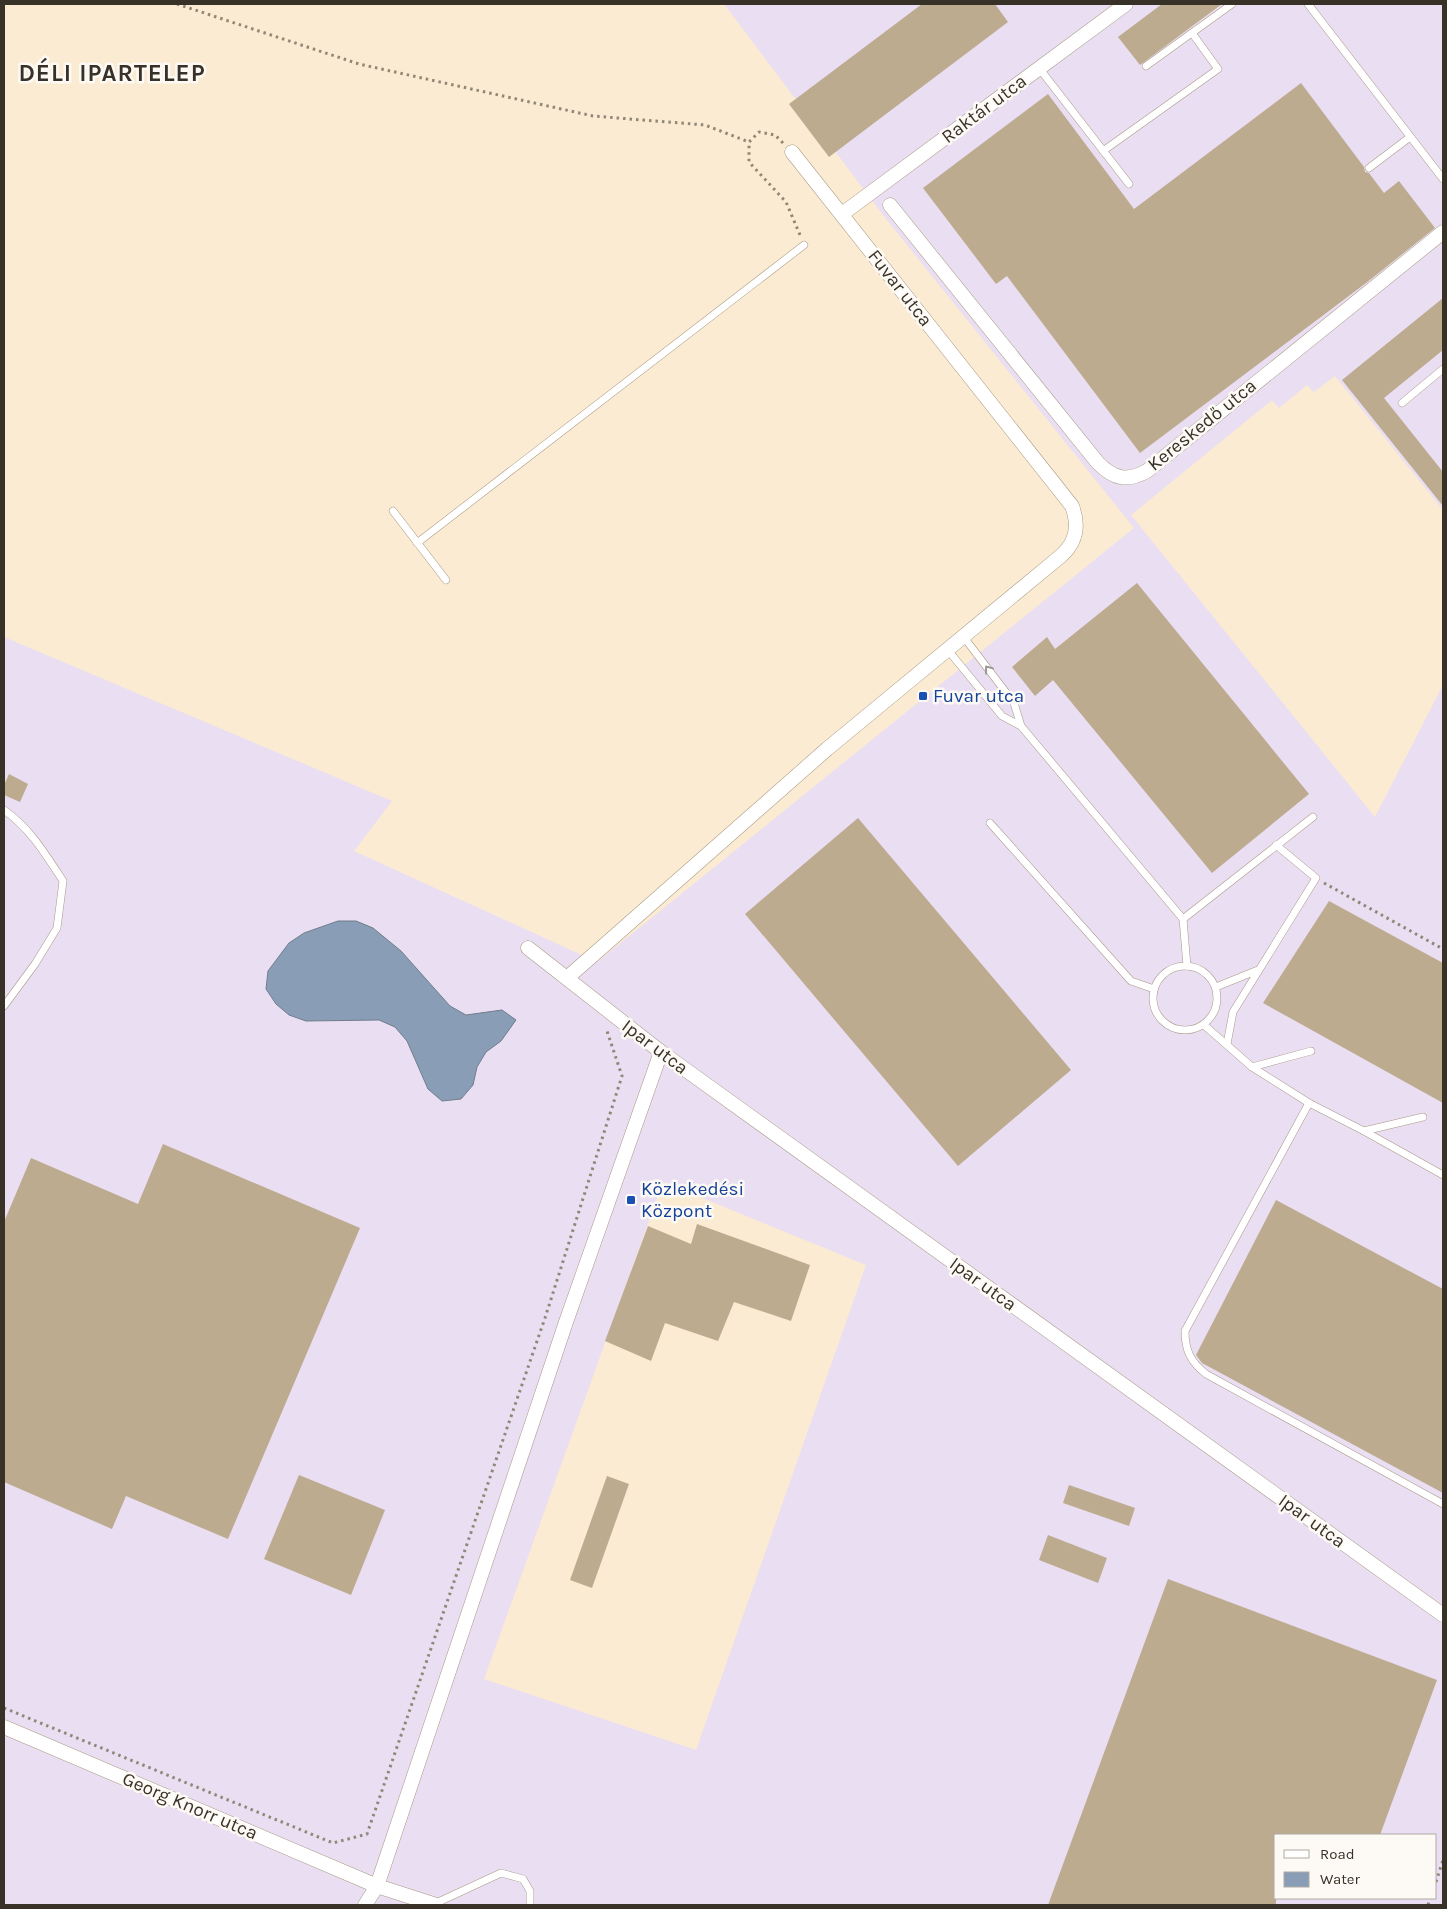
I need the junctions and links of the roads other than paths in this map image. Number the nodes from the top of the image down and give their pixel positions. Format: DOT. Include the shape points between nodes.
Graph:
graph roads {
  1 [pos="1126,4"];
  2 [pos="1232,4"];
  3 [pos="1308,4"];
  4 [pos="1192,33"];
  5 [pos="1146,66"];
  6 [pos="1039,68"];
  7 [pos="1410,136"];
  8 [pos="1103,151"];
  9 [pos="792,152"];
  10 [pos="1369,168"];
  11 [pos="1443,179"];
  12 [pos="1129,184"];
  13 [pos="890,205"];
  14 [pos="842,214"];
  15 [pos="1443,232"];
  16 [pos="804,245"];
  17 [pos="1443,369"];
  18 [pos="1402,404"];
  19 [pos="393,512"];
  20 [pos="417,543"];
  21 [pos="446,580"];
  22 [pos="963,636"];
  23 [pos="947,649"];
  24 [pos="1021,726"];
  25 [pos="4,810"];
  26 [pos="1312,816"];
  27 [pos="990,823"];
  28 [pos="1276,844"];
  29 [pos="1183,919"];
  30 [pos="528,948"];
  31 [pos="1187,966"];
  32 [pos="1258,970"];
  33 [pos="567,978"];
  34 [pos="1216,988"];
  35 [pos="1154,990"];
  36 [pos="4,1006"];
  37 [pos="1204,1025"];
  38 [pos="1227,1044"];
  39 [pos="1311,1051"];
  40 [pos="661,1052"];
  41 [pos="1252,1067"];
  42 [pos="1308,1103"];
  43 [pos="1423,1117"];
  44 [pos="1364,1131"];
  45 [pos="1443,1175"];
  46 [pos="1443,1504"];
  47 [pos="1443,1615"];
  48 [pos="4,1727"];
  49 [pos="377,1886"];
  50 [pos="364,1905"];
  51 [pos="435,1905"];
  52 [pos="530,1905"];
  1 -- 6 [label="street, Raktár utca"];
  2 -- 4 [label="lane"];
  3 -- 7 [label="lane"];
  4 -- 5 [label="lane"];
  4 -- 8 [label="lane" via="1218,70"];
  6 -- 8 [label="lane"];
  6 -- 14 [label="street, Raktár utca"];
  7 -- 10 [label="lane"];
  7 -- 11 [label="lane"];
  8 -- 12 [label="lane"];
  9 -- 14 [label="street, Fuvar utca"];
  13 -- 15 [label="street, Kereskedő utca" via="1098,463 1107,472 1129,478 1147,470"];
  14 -- 22 [label="street, Fuvar utca" via="1072,506 1076,516 1074,538 1069,548"];
  16 -- 20 [label="lane"];
  17 -- 18 [label="lane"];
  19 -- 20 [label="lane"];
  20 -- 21 [label="lane"];
  22 -- 23 [label="street, Fuvar utca"];
  24 -- 22 [label="lane, one-way" via="1014,703"];
  23 -- 24 [label="lane" via="1002,716"];
  23 -- 33 [label="street, Fuvar utca" via="827,749"];
  24 -- 29 [label="lane"];
  25 -- 36 [label="lane" via="37,842 63,881 57,928"];
  26 -- 28 [label="lane"];
  27 -- 35 [label="lane" via="1130,981"];
  28 -- 29 [label="lane"];
  28 -- 32 [label="lane" via="1316,878"];
  29 -- 31 [label="lane"];
  30 -- 33 [label="street, Ipar utca"];
  31 -- 34 [label="lane" via="1202,971"];
  31 -- 35 [label="lane" via="1166,972"];
  32 -- 34 [label="lane"];
  32 -- 38 [label="lane" via="1233,1012"];
  33 -- 40 [label="street, Ipar utca"];
  34 -- 37 [label="lane" via="1216,1008"];
  35 -- 37 [label="lane" via="1155,1011 1165,1023 1184,1031"];
  37 -- 38 [label="lane"];
  38 -- 41 [label="lane"];
  39 -- 41 [label="lane"];
  40 -- 47 [label="street, Ipar utca"];
  40 -- 49 [label="street" via="566,1322"];
  41 -- 42 [label="lane"];
  42 -- 44 [label="lane"];
  42 -- 46 [label="lane" via="1185,1332 1185,1345 1190,1357 1206,1374"];
  43 -- 44 [label="lane"];
  44 -- 45 [label="lane"];
  48 -- 49 [label="street, Georg Knorr utca"];
  49 -- 50 [label="street"];
  49 -- 51 [label="street, Georg Knorr utca"];
  51 -- 52 [label="lane" via="501,1873 523,1879 530,1891"];
}
